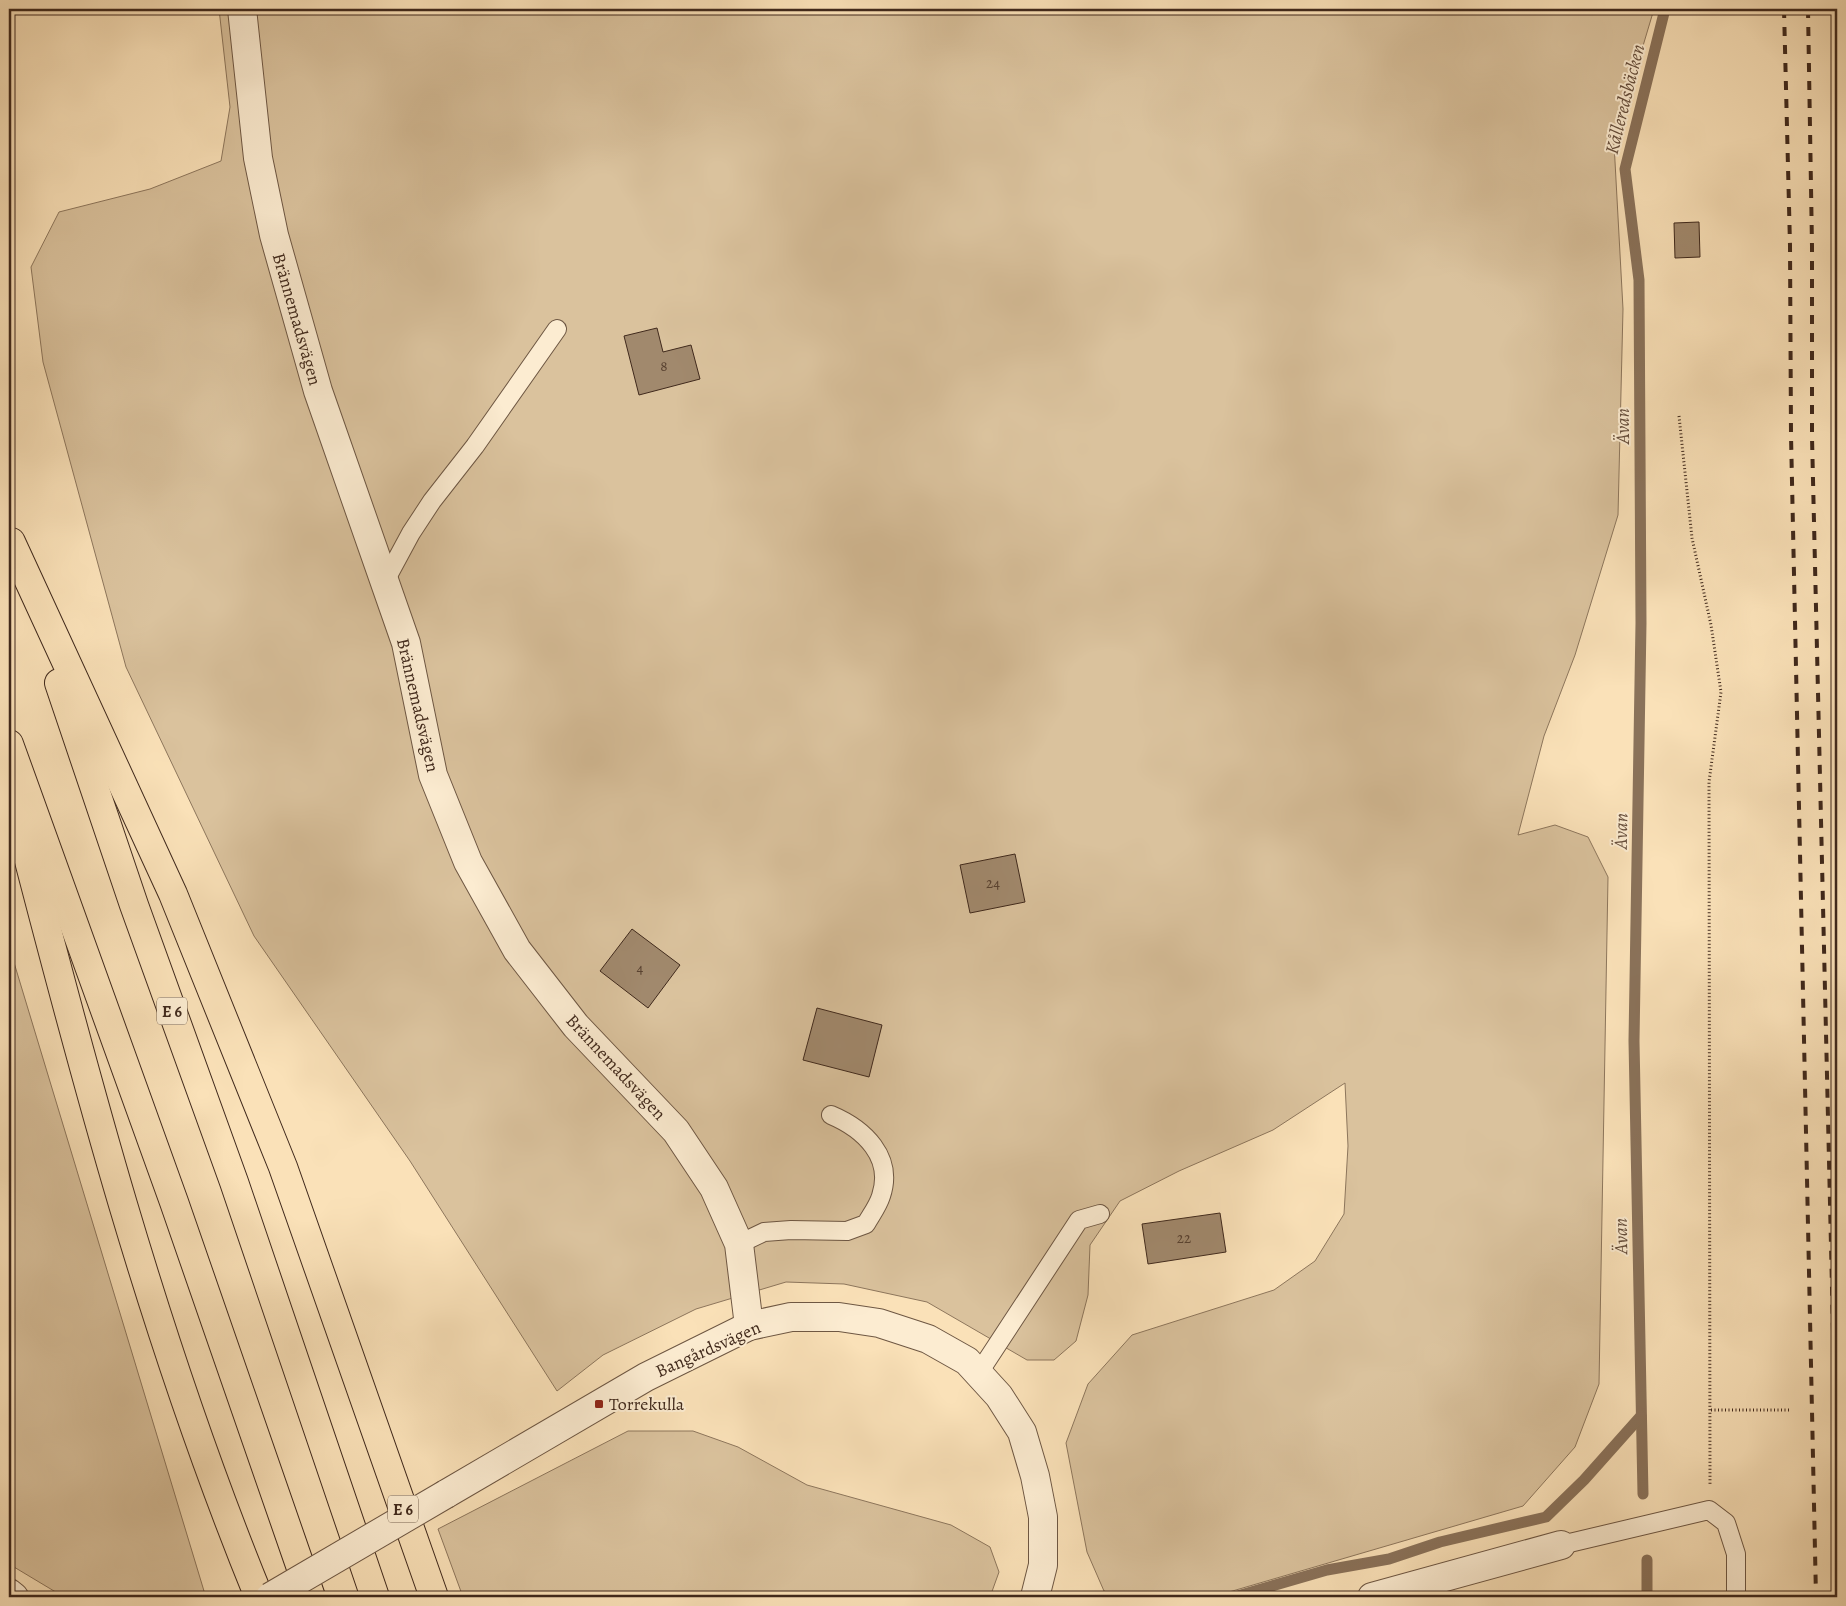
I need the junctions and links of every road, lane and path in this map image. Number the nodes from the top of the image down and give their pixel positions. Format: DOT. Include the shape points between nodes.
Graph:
graph roads {
  1 [pos="242,9"];
  2 [pos="557,329"];
  3 [pos="1679,416"];
  4 [pos="10,537"];
  5 [pos="384,583"];
  6 [pos="9,744"];
  7 [pos="9,782"];
  8 [pos="831,1115"];
  9 [pos="1100,1214"];
  10 [pos="739,1244"];
  11 [pos="749,1326"];
  12 [pos="978,1374"];
  13 [pos="1711,1410"];
  14 [pos="1790,1410"];
  15 [pos="1710,1510"];
  16 [pos="1561,1545"];
  17 [pos="9,1593"];
  18 [pos="14,1597"];
  19 [pos="259,1597"];
  20 [pos="270,1597"];
  21 [pos="311,1597"];
  22 [pos="375,1597"];
  23 [pos="434,1597"];
  24 [pos="1035,1597"];
  25 [pos="1372,1597"];
  26 [pos="1736,1597"];
  1 -- 5 [label="street, Brännemadsvägen" via="258,158 274,235 318,391"];
  2 -- 5 [label="lane" via="410,533"];
  3 -- 13 [label="path" via="1692,538 1711,625 1721,692 1709,782"];
  4 -- 22 [label="highway, E 6" via="134,905 234,1182"];
  4 -- 23 [label="highway, E 6" via="173,894 276,1149"];
  5 -- 10 [label="street, Brännemadsvägen" via="406,643 432,775 468,862 517,950 576,1026 676,1131 714,1188"];
  6 -- 21 [label="highway" via="174,1202"];
  7 -- 19 [label="highway" via="86,1081 175,1368"];
  8 -- 10 [label="lane" via="857,1130 876,1148 884,1165 882,1196 866,1224 847,1231 764,1232"];
  9 -- 12 [label="lane" via="1079,1220"];
  10 -- 11 [label="street, Brännemadsvägen"];
  11 -- 12 [label="street, Bangårdsvägen" via="791,1317 839,1317 878,1323 928,1338 967,1360"];
  11 -- 20 [label="street, Bangårdsvägen, bridge" via="646,1377"];
  12 -- 24 [label="street, Bangårdsvägen" via="999,1396 1022,1432 1035,1476 1043,1517 1044,1565"];
  13 -- 14 [label="path"];
  13 -- 15 [label="path"];
  15 -- 16 [label="lane"];
  15 -- 26 [label="lane" via="1726,1523 1736,1554"];
  16 -- 25 [label="street"];
  17 -- 18 [label="street"];
}
